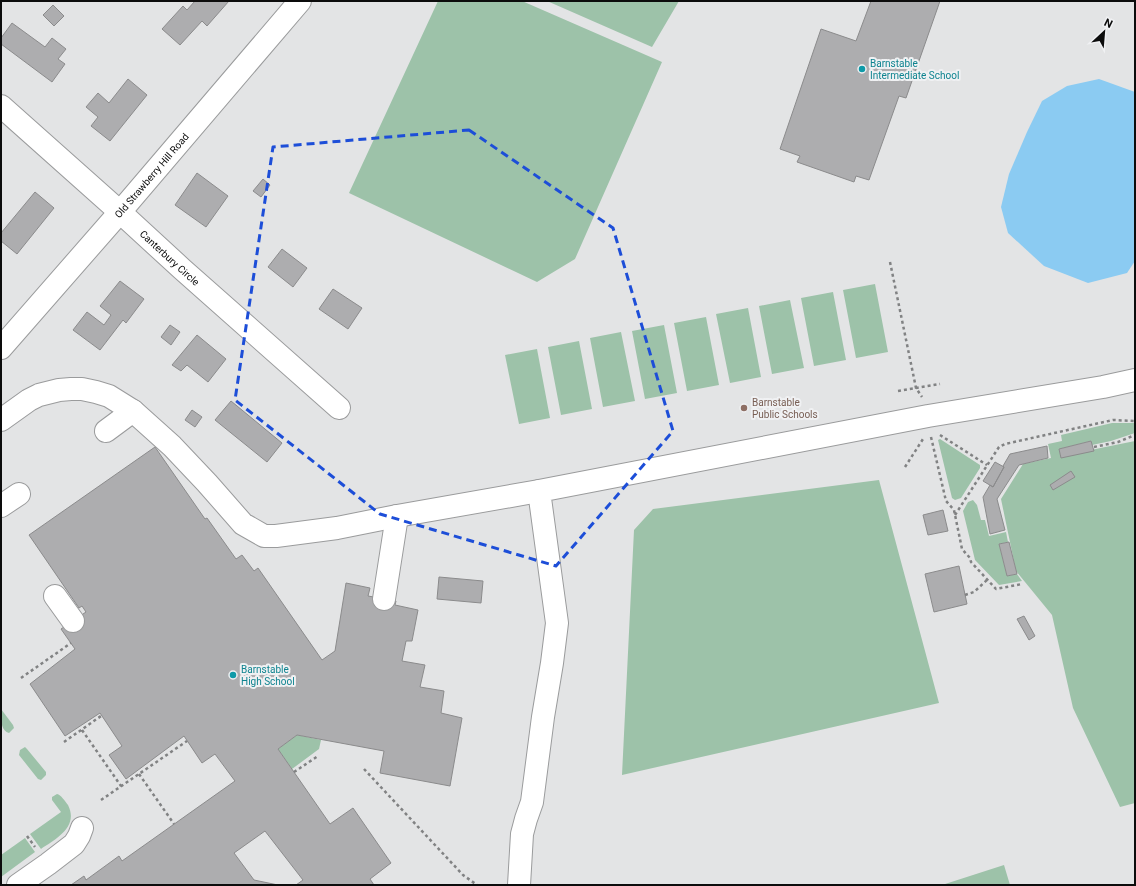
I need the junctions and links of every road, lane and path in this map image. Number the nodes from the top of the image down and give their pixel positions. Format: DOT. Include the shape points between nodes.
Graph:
graph roads {
  1 [pos="300,1"];
  2 [pos="1,106"];
  3 [pos="120,212"];
  4 [pos="890,262"];
  5 [pos="1,348"];
  6 [pos="1135,380"];
  7 [pos="940,384"];
  8 [pos="916,388"];
  9 [pos="898,391"];
  10 [pos="339,408"];
  11 [pos="133,412"];
  12 [pos="1,420"];
  13 [pos="1135,421"];
  14 [pos="106,431"];
  15 [pos="935,432"];
  16 [pos="926,434"];
  17 [pos="931,436"];
  18 [pos="1135,436"];
  19 [pos="1094,447"];
  20 [pos="987,465"];
  21 [pos="905,467"];
  22 [pos="539,491"];
  23 [pos="19,494"];
  24 [pos="1,506"];
  25 [pos="955,515"];
  26 [pos="397,516"];
  27 [pos="987,580"];
  28 [pos="1022,584"];
  29 [pos="965,594"];
  30 [pos="55,596"];
  31 [pos="384,599"];
  32 [pos="73,620"];
  33 [pos="71,642"];
  34 [pos="21,678"];
  35 [pos="101,716"];
  36 [pos="82,730"];
  37 [pos="187,741"];
  38 [pos="64,742"];
  39 [pos="318,756"];
  40 [pos="364,769"];
  41 [pos="294,772"];
  42 [pos="139,774"];
  43 [pos="121,786"];
  44 [pos="101,800"];
  45 [pos="174,824"];
  46 [pos="82,828"];
  47 [pos="27,836"];
  48 [pos="38,851"];
  49 [pos="18,885"];
  50 [pos="477,885"];
  51 [pos="519,885"];
  1 -- 3 [label="street, Old Strawberry Hill Road"];
  2 -- 3 [label="street, Canterbury Circle"];
  3 -- 5 [label="street, Old Strawberry Hill Road"];
  3 -- 10 [label="street, Canterbury Circle"];
  4 -- 8 [label="path"];
  6 -- 22 [label="street" via="928,416"];
  7 -- 8 [label="path"];
  8 -- 9 [label="path"];
  11 -- 12 [label="street" via="109,396 71,389 39,395"];
  11 -- 14 [label="street"];
  11 -- 26 [label="street" via="190,464 243,524 264,536 337,528"];
  13 -- 20 [label="path" via="1113,420 1005,444 997,449"];
  15 -- 20 [label="path"];
  16 -- 21 [label="path"];
  17 -- 25 [label="path" via="946,501"];
  18 -- 19 [label="path"];
  20 -- 25 [label="path"];
  22 -- 26 [label="street"];
  22 -- 51 [label="street" via="557,623 532,802 522,834"];
  23 -- 24 [label="street"];
  25 -- 27 [label="path" via="962,549"];
  26 -- 31 [label="street"];
  27 -- 28 [label="path" via="996,589"];
  27 -- 29 [label="path" via="974,592"];
  30 -- 32 [label="street"];
  33 -- 34 [label="path"];
  35 -- 36 [label="path"];
  36 -- 38 [label="path"];
  36 -- 43 [label="path"];
  37 -- 42 [label="path"];
  39 -- 41 [label="path"];
  40 -- 50 [label="path" via="463,875"];
  42 -- 43 [label="path"];
  42 -- 45 [label="path"];
  43 -- 44 [label="path"];
  46 -- 49 [label="street" via="74,844"];
  47 -- 48 [label="path"];
}
